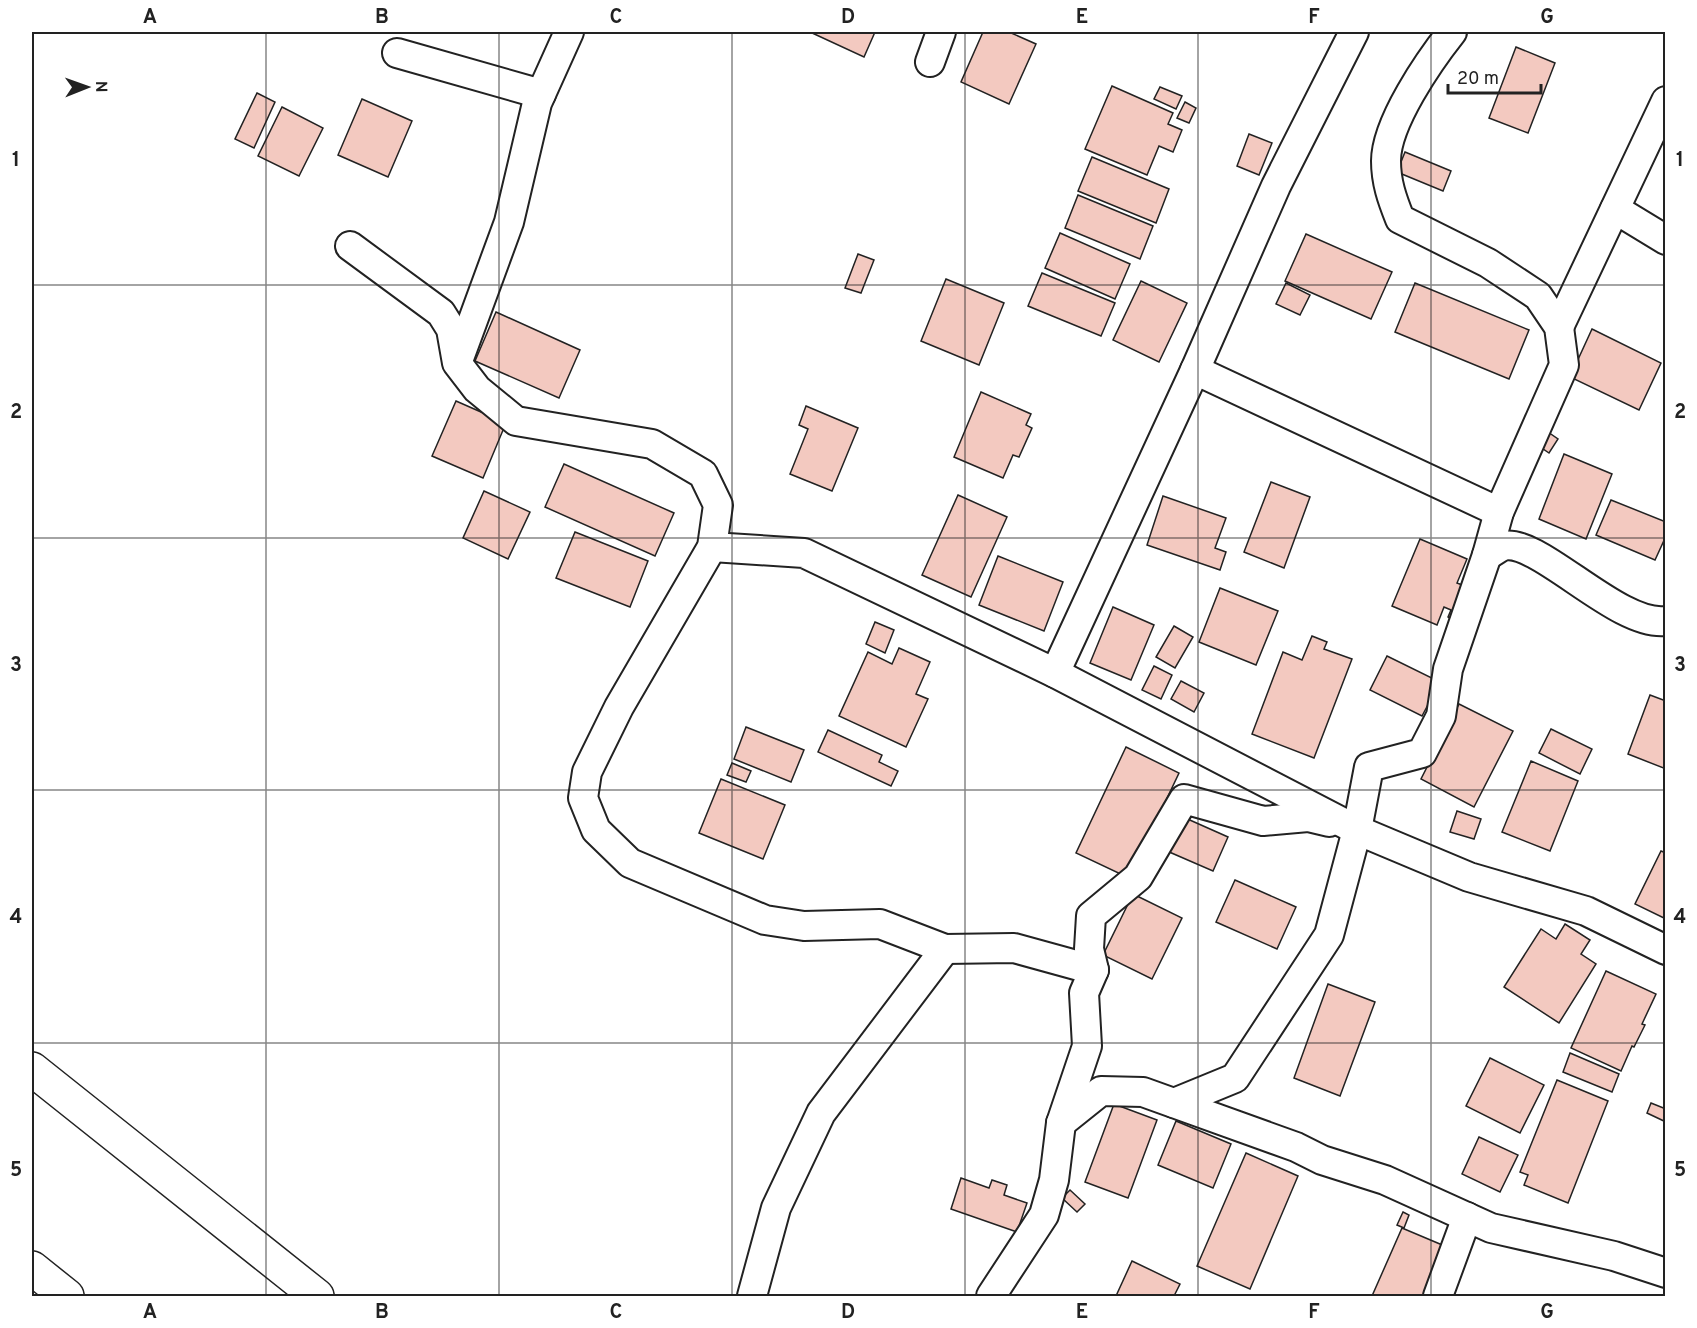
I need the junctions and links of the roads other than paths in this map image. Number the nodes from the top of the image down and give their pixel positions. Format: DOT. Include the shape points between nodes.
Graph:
graph roads {
  1 [pos="569,32"];
  2 [pos="941,32"];
  3 [pos="1354,32"];
  4 [pos="1452,32"];
  5 [pos="398,53"];
  6 [pos="930,62"];
  7 [pos="541,94"];
  8 [pos="1665,101"];
  9 [pos="1615,208"];
  10 [pos="1665,240"];
  11 [pos="350,246"];
  12 [pos="1559,327"];
  13 [pos="457,363"];
  14 [pos="1195,370"];
  15 [pos="1499,512"];
  16 [pos="712,547"];
  17 [pos="1487,555"];
  18 [pos="1665,621"];
  19 [pos="1055,673"];
  20 [pos="1357,830"];
  21 [pos="945,949"];
  22 [pos="1665,950"];
  23 [pos="1094,970"];
  24 [pos="32,1069"];
  25 [pos="1174,1103"];
  26 [pos="1061,1123"];
  27 [pos="1467,1217"];
  28 [pos="32,1268"];
  29 [pos="1665,1273"];
  30 [pos="67,1296"];
  31 [pos="317,1296"];
  32 [pos="752,1296"];
  33 [pos="991,1296"];
  34 [pos="1438,1296"];
  1 -- 7 [label="street"];
  2 -- 6 [label="street"];
  3 -- 14 [label="street" via="1276,186"];
  4 -- 12 [label="street" via="1396,120 1386,158 1388,191 1400,219 1488,263 1538,296"];
  5 -- 7 [label="street"];
  7 -- 13 [label="street" via="509,222"];
  8 -- 9 [label="street"];
  9 -- 10 [label="street"];
  9 -- 12 [label="street"];
  11 -- 13 [label="street" via="441,313 452,329"];
  12 -- 15 [label="street" via="1564,365"];
  13 -- 16 [label="street" via="477,389 516,421 652,444 703,474 718,505"];
  14 -- 15 [label="street"];
  14 -- 19 [label="street"];
  15 -- 17 [label="street"];
  16 -- 19 [label="street" via="804,553"];
  16 -- 21 [label="street" via="619,707 587,772 584,798 596,830 630,863 765,920 804,926 880,924"];
  17 -- 18 [label="street" via="1504,546 1525,549 1627,612"];
  17 -- 20 [label="street" via="1448,669 1440,716 1422,753 1370,767"];
  19 -- 20 [label="street"];
  20 -- 22 [label="street" via="1469,877 1586,911"];
  20 -- 23 [label="street" via="1308,816 1263,821 1184,799 1138,877 1091,916 1089,949"];
  20 -- 25 [label="street" via="1329,935 1235,1078"];
  21 -- 23 [label="street" via="1014,948"];
  21 -- 32 [label="street" via="821,1113 777,1208"];
  23 -- 26 [label="street" via="1084,993 1087,1046"];
  24 -- 31 [label="highway"];
  25 -- 26 [label="street" via="1143,1092 1101,1092"];
  25 -- 27 [label="street" via="1385,1180"];
  26 -- 33 [label="street" via="1054,1180 1044,1215"];
  27 -- 29 [label="street" via="1491,1228 1614,1256"];
  27 -- 34 [label="street"];
  28 -- 30 [label="highway"];
}
